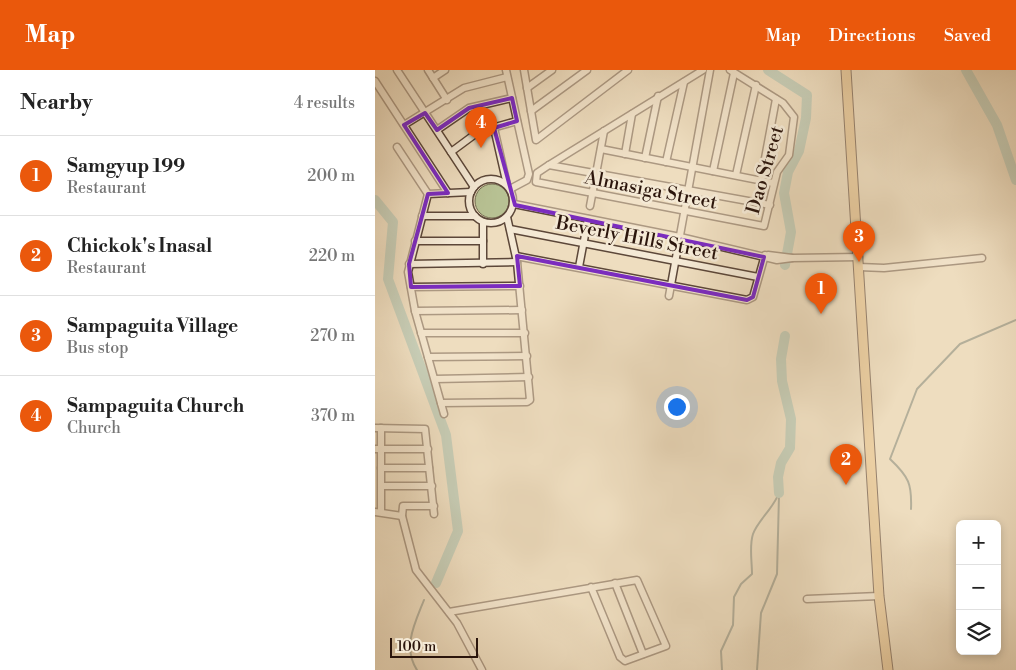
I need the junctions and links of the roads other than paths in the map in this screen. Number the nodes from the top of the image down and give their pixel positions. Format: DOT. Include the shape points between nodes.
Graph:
graph roads {
  1 [pos="397,70"];
  2 [pos="428,70"];
  3 [pos="445,70"];
  4 [pos="524,70"];
  5 [pos="552,70"];
  6 [pos="587,70"];
  7 [pos="628,70"];
  8 [pos="703,70"];
  9 [pos="710,70"];
  10 [pos="846,70"];
  11 [pos="732,71"];
  12 [pos="507,73"];
  13 [pos="433,78"];
  14 [pos="375,81"];
  15 [pos="684,82"];
  16 [pos="756,86"];
  17 [pos="527,88"];
  18 [pos="658,96"];
  19 [pos="512,98"];
  20 [pos="776,99"];
  21 [pos="447,100"];
  22 [pos="531,111"];
  23 [pos="425,113"];
  24 [pos="632,114"];
  25 [pos="517,121"];
  26 [pos="404,125"];
  27 [pos="494,128"];
  28 [pos="437,130"];
  29 [pos="604,131"];
  30 [pos="397,147"];
  31 [pos="601,149"];
  32 [pos="451,152"];
  33 [pos="625,154"];
  34 [pos="645,158"];
  35 [pos="666,162"];
  36 [pos="549,165"];
  37 [pos="693,167"];
  38 [pos="713,171"];
  39 [pos="597,174"];
  40 [pos="736,176"];
  41 [pos="761,180"];
  42 [pos="773,183"];
  43 [pos="509,187"];
  44 [pos="473,189"];
  45 [pos="689,190"];
  46 [pos="448,193"];
  47 [pos="593,193"];
  48 [pos="428,194"];
  49 [pos="514,204"];
  50 [pos="769,205"];
  51 [pos="590,206"];
  52 [pos="685,212"];
  53 [pos="422,216"];
  54 [pos="475,216"];
  55 [pos="507,218"];
  56 [pos="588,219"];
  57 [pos="483,222"];
  58 [pos="761,226"];
  59 [pos="510,229"];
  60 [pos="680,237"];
  61 [pos="415,240"];
  62 [pos="483,241"];
  63 [pos="583,243"];
  64 [pos="764,256"];
  65 [pos="859,257"];
  66 [pos="982,258"];
  67 [pos="517,259"];
  68 [pos="675,261"];
  69 [pos="409,264"];
  70 [pos="483,264"];
  71 [pos="579,267"];
  72 [pos="859,267"];
  73 [pos="757,277"];
  74 [pos="671,284"];
  75 [pos="520,286"];
  76 [pos="411,287"];
  77 [pos="669,296"];
  78 [pos="522,310"];
  79 [pos="415,311"];
  80 [pos="421,333"];
  81 [pos="525,333"];
  82 [pos="527,356"];
  83 [pos="428,357"];
  84 [pos="529,378"];
  85 [pos="435,379"];
  86 [pos="441,403"];
  87 [pos="444,414"];
  88 [pos="378,428"];
  89 [pos="378,448"];
  90 [pos="428,450"];
  91 [pos="381,468"];
  92 [pos="429,468"];
  93 [pos="382,486"];
  94 [pos="432,486"];
  95 [pos="434,506"];
  96 [pos="378,512"];
  97 [pos="434,514"];
  98 [pos="402,516"];
  99 [pos="615,583"];
  100 [pos="591,587"];
  101 [pos="879,596"];
  102 [pos="807,599"];
  103 [pos="449,612"];
  104 [pos="643,654"];
  105 [pos="482,670"];
  106 [pos="887,670"];
  1 -- 23 [label="street"];
  2 -- 13 [label="street"];
  3 -- 13 [label="street"];
  4 -- 17 [label="street"];
  5 -- 17 [label="street"];
  6 -- 22 [label="street"];
  7 -- 22 [label="street" via="536,140"];
  8 -- 15 [label="street"];
  9 -- 37 [label="street"];
  10 -- 65 [label="main road"];
  11 -- 16 [label="street"];
  11 -- 38 [label="street"];
  12 -- 19 [label="street"];
  12 -- 21 [label="street" via="464,88"];
  13 -- 21 [label="street"];
  14 -- 26 [label="street"];
  15 -- 18 [label="street"];
  15 -- 35 [label="street"];
  16 -- 20 [label="street"];
  16 -- 40 [label="street"];
  17 -- 22 [label="street"];
  18 -- 24 [label="street"];
  18 -- 34 [label="street"];
  19 -- 25 [label="street"];
  19 -- 28 [label="street" via="469,108"];
  20 -- 41 [label="street"];
  20 -- 42 [label="street, Dao Street" via="794,117 789,155"];
  21 -- 23 [label="street"];
  23 -- 26 [label="street"];
  23 -- 28 [label="street"];
  24 -- 29 [label="street"];
  24 -- 33 [label="street"];
  25 -- 27 [label="street"];
  25 -- 43 [label="street" via="529,174 527,180"];
  26 -- 46 [label="street"];
  27 -- 32 [label="street" via="478,132"];
  27 -- 43 [label="street"];
  28 -- 32 [label="street"];
  29 -- 31 [label="street"];
  29 -- 36 [label="street"];
  30 -- 48 [label="street"];
  31 -- 33 [label="street"];
  31 -- 39 [label="street"];
  32 -- 44 [label="street"];
  33 -- 34 [label="street"];
  34 -- 35 [label="street"];
  35 -- 37 [label="street"];
  36 -- 39 [label="street"];
  36 -- 47 [label="street, Almasiga Street" via="537,173 536,182"];
  37 -- 38 [label="street"];
  37 -- 45 [label="street"];
  38 -- 40 [label="street"];
  39 -- 45 [label="street"];
  39 -- 47 [label="street"];
  40 -- 41 [label="street"];
  41 -- 42 [label="street"];
  42 -- 50 [label="street, Dao Street"];
  43 -- 44 [label="street" via="494,179 480,182"];
  43 -- 49 [label="street"];
  44 -- 46 [label="street"];
  44 -- 54 [label="street" via="469,204"];
  45 -- 50 [label="street"];
  45 -- 52 [label="street"];
  46 -- 48 [label="street"];
  47 -- 51 [label="street"];
  47 -- 52 [label="street, Almasiga Street"];
  48 -- 53 [label="street"];
  49 -- 55 [label="street"];
  49 -- 56 [label="street"];
  50 -- 58 [label="street, Dao Street" via="766,223"];
  52 -- 58 [label="street, Almasiga Street"];
  52 -- 60 [label="street"];
  53 -- 54 [label="street"];
  53 -- 61 [label="street"];
  54 -- 57 [label="street"];
  55 -- 57 [label="street"];
  55 -- 59 [label="street"];
  56 -- 60 [label="street"];
  56 -- 63 [label="street"];
  57 -- 62 [label="street"];
  59 -- 63 [label="street, Beverly Hills Street"];
  59 -- 67 [label="street"];
  60 -- 64 [label="street"];
  60 -- 68 [label="street"];
  61 -- 62 [label="street"];
  61 -- 69 [label="street"];
  62 -- 70 [label="street"];
  63 -- 68 [label="street, Beverly Hills Street"];
  63 -- 71 [label="street"];
  64 -- 65 [label="street"];
  64 -- 73 [label="street"];
  65 -- 72 [label="main road"];
  66 -- 72 [label="street" via="884,268"];
  67 -- 70 [label="street"];
  67 -- 71 [label="street"];
  67 -- 75 [label="street"];
  68 -- 73 [label="street, Beverly Hills Street"];
  68 -- 74 [label="street"];
  69 -- 70 [label="street"];
  69 -- 76 [label="street"];
  71 -- 74 [label="street"];
  72 -- 101 [label="main road"];
  73 -- 74 [label="street" via="751,300"];
  74 -- 77 [label="street"];
  75 -- 76 [label="street"];
  75 -- 78 [label="street"];
  76 -- 79 [label="street"];
  78 -- 79 [label="street"];
  78 -- 81 [label="street"];
  79 -- 80 [label="street"];
  80 -- 81 [label="street"];
  80 -- 83 [label="street"];
  81 -- 82 [label="street"];
  82 -- 83 [label="street"];
  82 -- 84 [label="street"];
  83 -- 85 [label="street"];
  84 -- 85 [label="street"];
  84 -- 86 [label="street" via="531,396 527,402"];
  85 -- 86 [label="street"];
  86 -- 87 [label="street"];
  88 -- 89 [label="street"];
  88 -- 90 [label="street" via="425,429"];
  89 -- 90 [label="street"];
  89 -- 91 [label="street"];
  90 -- 92 [label="street"];
  91 -- 92 [label="street"];
  91 -- 93 [label="street"];
  92 -- 94 [label="street"];
  93 -- 94 [label="street"];
  93 -- 96 [label="street"];
  94 -- 95 [label="street"];
  95 -- 97 [label="street"];
  95 -- 98 [label="street" via="403,506"];
  96 -- 98 [label="street"];
  98 -- 103 [label="street" via="416,570"];
  99 -- 100 [label="street"];
  99 -- 104 [label="street"];
  99 -- 104 [label="street" via="637,580 666,646"];
  100 -- 103 [label="street"];
  100 -- 104 [label="street" via="620,657 625,661"];
  101 -- 102 [label="street"];
  101 -- 106 [label="main road"];
  103 -- 105 [label="street"];
}
